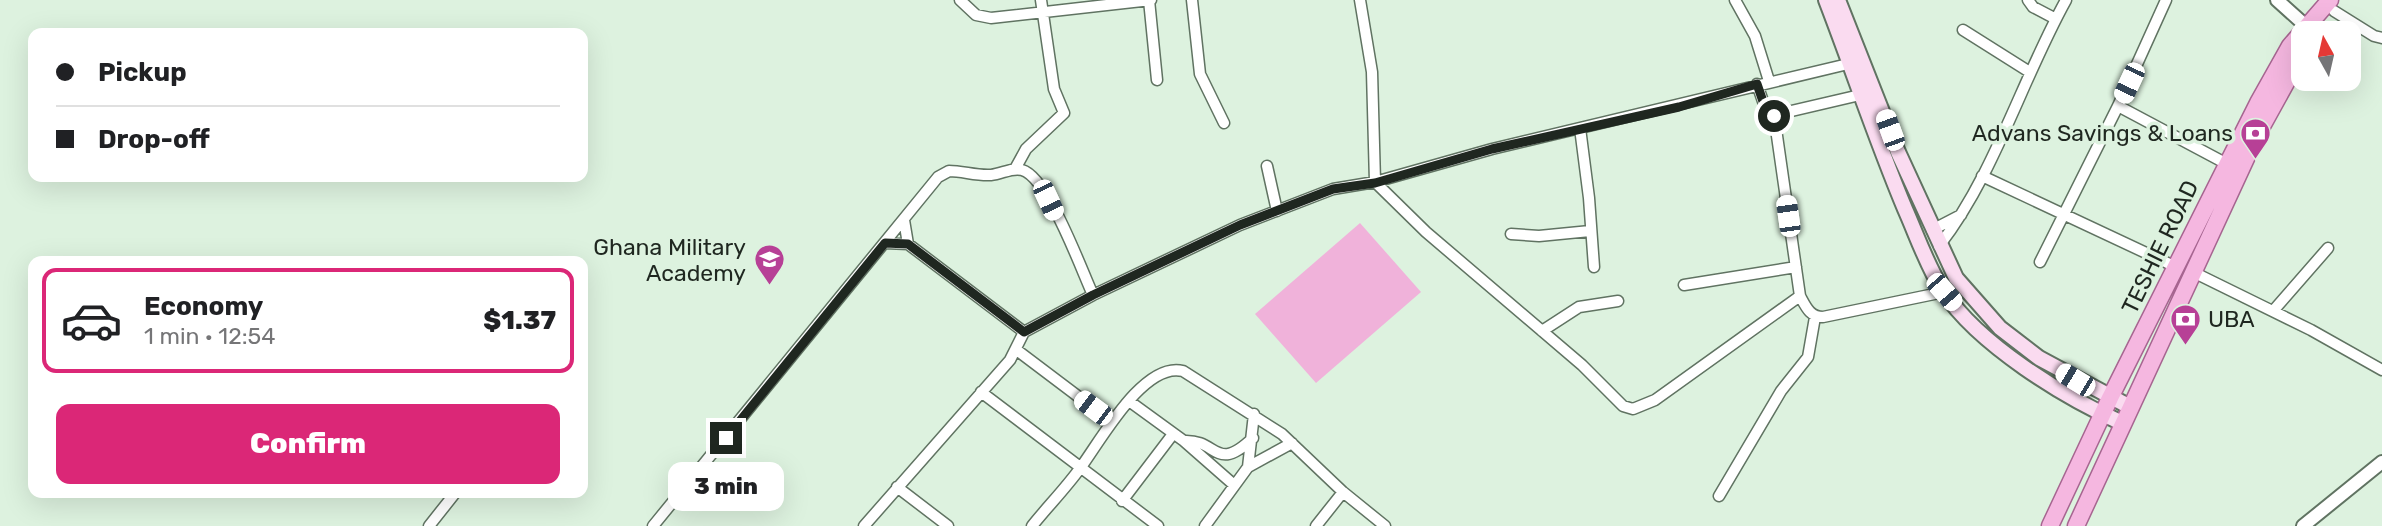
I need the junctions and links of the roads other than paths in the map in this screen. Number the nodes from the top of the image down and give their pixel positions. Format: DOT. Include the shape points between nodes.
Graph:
graph roads {
  1 [pos="960,0"];
  2 [pos="1041,0"];
  3 [pos="1150,0"];
  4 [pos="1192,0"];
  5 [pos="1360,0"];
  6 [pos="1735,0"];
  7 [pos="1826,0"];
  8 [pos="1838,0"];
  9 [pos="2028,0"];
  10 [pos="2066,0"];
  11 [pos="2166,0"];
  12 [pos="2277,0"];
  13 [pos="2336,4"];
  14 [pos="1044,15"];
  15 [pos="2056,19"];
  16 [pos="2301,21"];
  17 [pos="2320,21"];
  18 [pos="1963,30"];
  19 [pos="2382,38"];
  20 [pos="2291,45"];
  21 [pos="1848,64"];
  22 [pos="2028,71"];
  23 [pos="2291,73"];
  24 [pos="1157,80"];
  25 [pos="1769,81"];
  26 [pos="1757,84"];
  27 [pos="1860,95"];
  28 [pos="2118,106"];
  29 [pos="1774,116"];
  30 [pos="1224,123"];
  31 [pos="1580,128"];
  32 [pos="2227,164"];
  33 [pos="1267,166"];
  34 [pos="1015,169"];
  35 [pos="1982,176"];
  36 [pos="1375,183"];
  37 [pos="1277,211"];
  38 [pos="1961,215"];
  39 [pos="2064,217"];
  40 [pos="904,220"];
  41 [pos="1932,230"];
  42 [pos="1590,231"];
  43 [pos="1511,234"];
  44 [pos="885,243"];
  45 [pos="908,244"];
  46 [pos="1939,246"];
  47 [pos="2328,248"];
  48 [pos="2040,262"];
  49 [pos="1594,267"];
  50 [pos="1796,267"];
  51 [pos="2176,267"];
  52 [pos="2193,272"];
  53 [pos="1684,285"];
  54 [pos="1944,292"];
  55 [pos="1093,295"];
  56 [pos="1800,296"];
  57 [pos="1618,301"];
  58 [pos="2273,310"];
  59 [pos="1815,317"];
  60 [pos="1542,331"];
  61 [pos="1024,332"];
  62 [pos="1018,351"];
  63 [pos="2382,370"];
  64 [pos="981,392"];
  65 [pos="2110,398"];
  66 [pos="1129,401"];
  67 [pos="2130,407"];
  68 [pos="1254,414"];
  69 [pos="2102,414"];
  70 [pos="1112,422"];
  71 [pos="2122,422"];
  72 [pos="1173,435"];
  73 [pos="1253,438"];
  74 [pos="1184,441"];
  75 [pos="1292,443"];
  76 [pos="2382,462"];
  77 [pos="1081,467"];
  78 [pos="1248,467"];
  79 [pos="1233,484"];
  80 [pos="897,487"];
  81 [pos="1343,492"];
  82 [pos="1719,496"];
  83 [pos="451,498"];
  84 [pos="1122,501"];
  85 [pos="431,525"];
  86 [pos="1320,525"];
  87 [pos="653,526"];
  88 [pos="864,526"];
  89 [pos="948,526"];
  90 [pos="1032,526"];
  91 [pos="1158,526"];
  92 [pos="1205,526"];
  93 [pos="1385,526"];
  94 [pos="2050,526"];
  95 [pos="2076,526"];
  96 [pos="2303,526"];
  1 -- 14 [label="street" via="976,15 990,18"];
  2 -- 14 [label="street"];
  3 -- 14 [label="street"];
  3 -- 24 [label="street"];
  4 -- 30 [label="street" via="1200,74"];
  5 -- 36 [label="street" via="1372,72"];
  6 -- 25 [label="street" via="1755,36"];
  7 -- 21 [label="main road"];
  8 -- 41 [label="main road"];
  9 -- 15 [label="street" via="2032,7"];
  10 -- 15 [label="street"];
  11 -- 28 [label="street"];
  12 -- 16 [label="street"];
  13 -- 17 [label="main road, TESHIE ROAD"];
  13 -- 19 [label="street"];
  14 -- 34 [label="street" via="1054,89 1064,113 1026,149"];
  15 -- 22 [label="street"];
  18 -- 22 [label="street"];
  20 -- 32 [label="main road, TESHIE ROAD"];
  21 -- 25 [label="street"];
  21 -- 27 [label="main road"];
  22 -- 35 [label="street"];
  23 -- 52 [label="main road, TESHIE ROAD"];
  25 -- 26 [label="street"];
  26 -- 29 [label="street" via="1767,113"];
  26 -- 31 [label="street" via="1679,107"];
  27 -- 29 [label="street"];
  27 -- 54 [label="main road"];
  28 -- 32 [label="street"];
  28 -- 39 [label="street"];
  29 -- 50 [label="street"];
  31 -- 36 [label="street"];
  31 -- 42 [label="street"];
  32 -- 51 [label="main road, TESHIE ROAD"];
  33 -- 37 [label="street"];
  34 -- 40 [label="street" via="978,176 948,171"];
  34 -- 55 [label="street" via="1034,177"];
  35 -- 38 [label="street"];
  35 -- 39 [label="street"];
  36 -- 37 [label="street" via="1333,189"];
  36 -- 60 [label="street"];
  37 -- 55 [label="street"];
  38 -- 41 [label="street"];
  38 -- 46 [label="street"];
  39 -- 48 [label="street"];
  39 -- 51 [label="street"];
  40 -- 44 [label="street"];
  40 -- 45 [label="street"];
  41 -- 46 [label="main road"];
  42 -- 43 [label="street"];
  42 -- 49 [label="street"];
  44 -- 45 [label="street"];
  44 -- 87 [label="street"];
  45 -- 61 [label="street"];
  46 -- 65 [label="main road" via="1956,278 2000,328 2039,358"];
  47 -- 58 [label="street"];
  50 -- 53 [label="street"];
  50 -- 56 [label="street"];
  51 -- 65 [label="main road, TESHIE ROAD"];
  52 -- 58 [label="street"];
  52 -- 67 [label="main road, TESHIE ROAD"];
  54 -- 59 [label="street"];
  54 -- 69 [label="main road" via="2003,351"];
  55 -- 61 [label="street"];
  56 -- 59 [label="street"];
  56 -- 60 [label="street" via="1655,400 1633,409 1623,406"];
  57 -- 60 [label="street" via="1579,307"];
  58 -- 63 [label="street"];
  59 -- 82 [label="street" via="1808,357 1781,391"];
  61 -- 62 [label="street"];
  62 -- 64 [label="street"];
  62 -- 70 [label="street"];
  64 -- 77 [label="street"];
  64 -- 80 [label="street"];
  65 -- 67 [label="main road"];
  65 -- 69 [label="main road, TESHIE ROAD"];
  66 -- 68 [label="street" via="1158,374 1174,368"];
  66 -- 70 [label="street"];
  66 -- 72 [label="street"];
  67 -- 71 [label="main road, TESHIE ROAD"];
  68 -- 73 [label="street"];
  68 -- 75 [label="street"];
  69 -- 71 [label="main road"];
  69 -- 94 [label="main road, TESHIE ROAD"];
  70 -- 77 [label="street"];
  71 -- 95 [label="main road, TESHIE ROAD"];
  72 -- 74 [label="street"];
  72 -- 84 [label="street"];
  73 -- 74 [label="street" via="1233,453 1222,455 1197,440"];
  73 -- 78 [label="street"];
  74 -- 79 [label="street"];
  75 -- 78 [label="street"];
  75 -- 81 [label="street"];
  76 -- 96 [label="street"];
  77 -- 84 [label="street"];
  77 -- 90 [label="street"];
  78 -- 79 [label="street"];
  79 -- 92 [label="street"];
  80 -- 88 [label="street"];
  80 -- 89 [label="street"];
  81 -- 86 [label="street"];
  81 -- 93 [label="street"];
  83 -- 85 [label="street"];
  84 -- 91 [label="street"];
}
